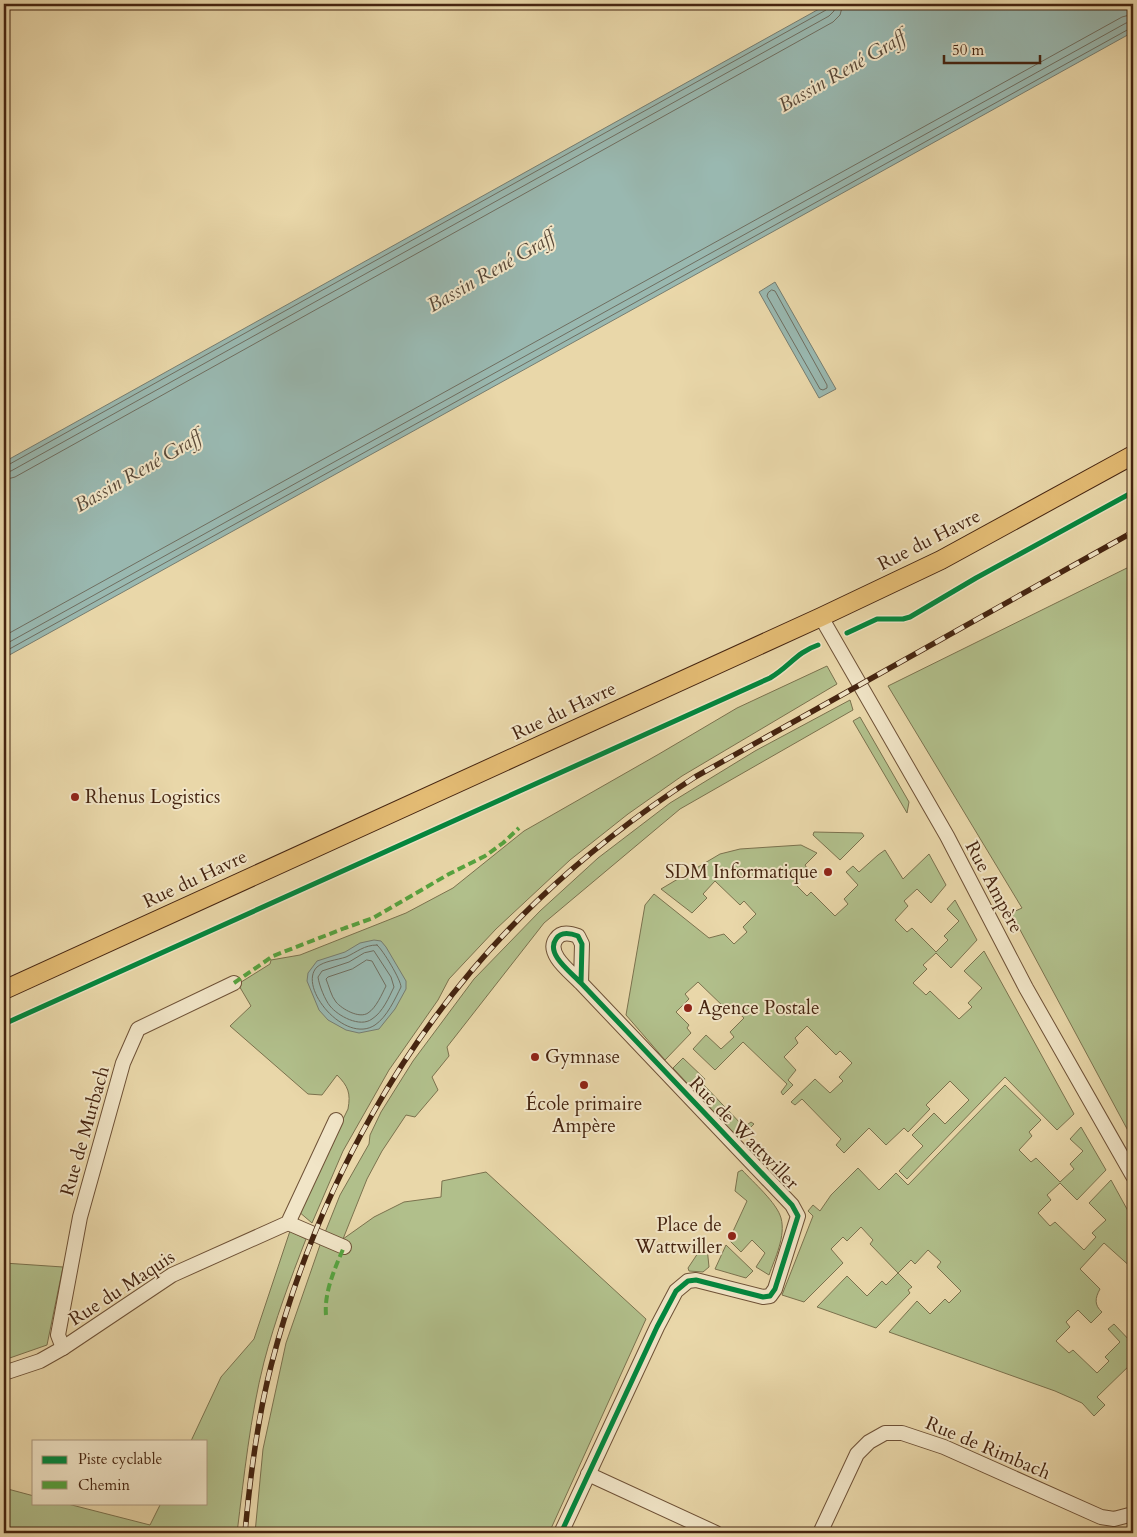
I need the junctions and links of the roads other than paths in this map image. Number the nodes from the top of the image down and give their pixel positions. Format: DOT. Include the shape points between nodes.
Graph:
graph roads {
  1 [pos="1133,455"];
  2 [pos="821,618"];
  3 [pos="234,983"];
  4 [pos="581,983"];
  5 [pos="4,990"];
  6 [pos="336,1120"];
  7 [pos="1133,1176"];
  8 [pos="288,1223"];
  9 [pos="344,1247"];
  10 [pos="63,1348"];
  11 [pos="4,1373"];
  12 [pos="588,1474"];
  13 [pos="1132,1519"];
  14 [pos="560,1533"];
  15 [pos="716,1533"];
  16 [pos="820,1533"];
  1 -- 2 [label="main road, Rue du Havre" via="940,560"];
  2 -- 5 [label="main road, Rue du Havre"];
  2 -- 7 [label="street, Rue Ampère" via="946,836 1026,988"];
  3 -- 10 [label="street, Rue de Murbach" via="138,1029 123,1063 80,1217 58,1336"];
  4 -- 12 [label="street, Rue de Wattwiller" via="792,1205 798,1216 775,1290 770,1296 696,1280 688,1281 676,1291"];
  6 -- 8 [label="street"];
  8 -- 9 [label="street"];
  8 -- 10 [label="street, Rue du Maquis" via="172,1275"];
  10 -- 11 [label="street, Rue du Maquis" via="40,1361"];
  12 -- 14 [label="street, Rue de Wattwiller"];
  12 -- 15 [label="street"];
  13 -- 16 [label="street, Rue de Rimbach" via="1101,1517 944,1447 902,1432 885,1433 857,1454"];
}
